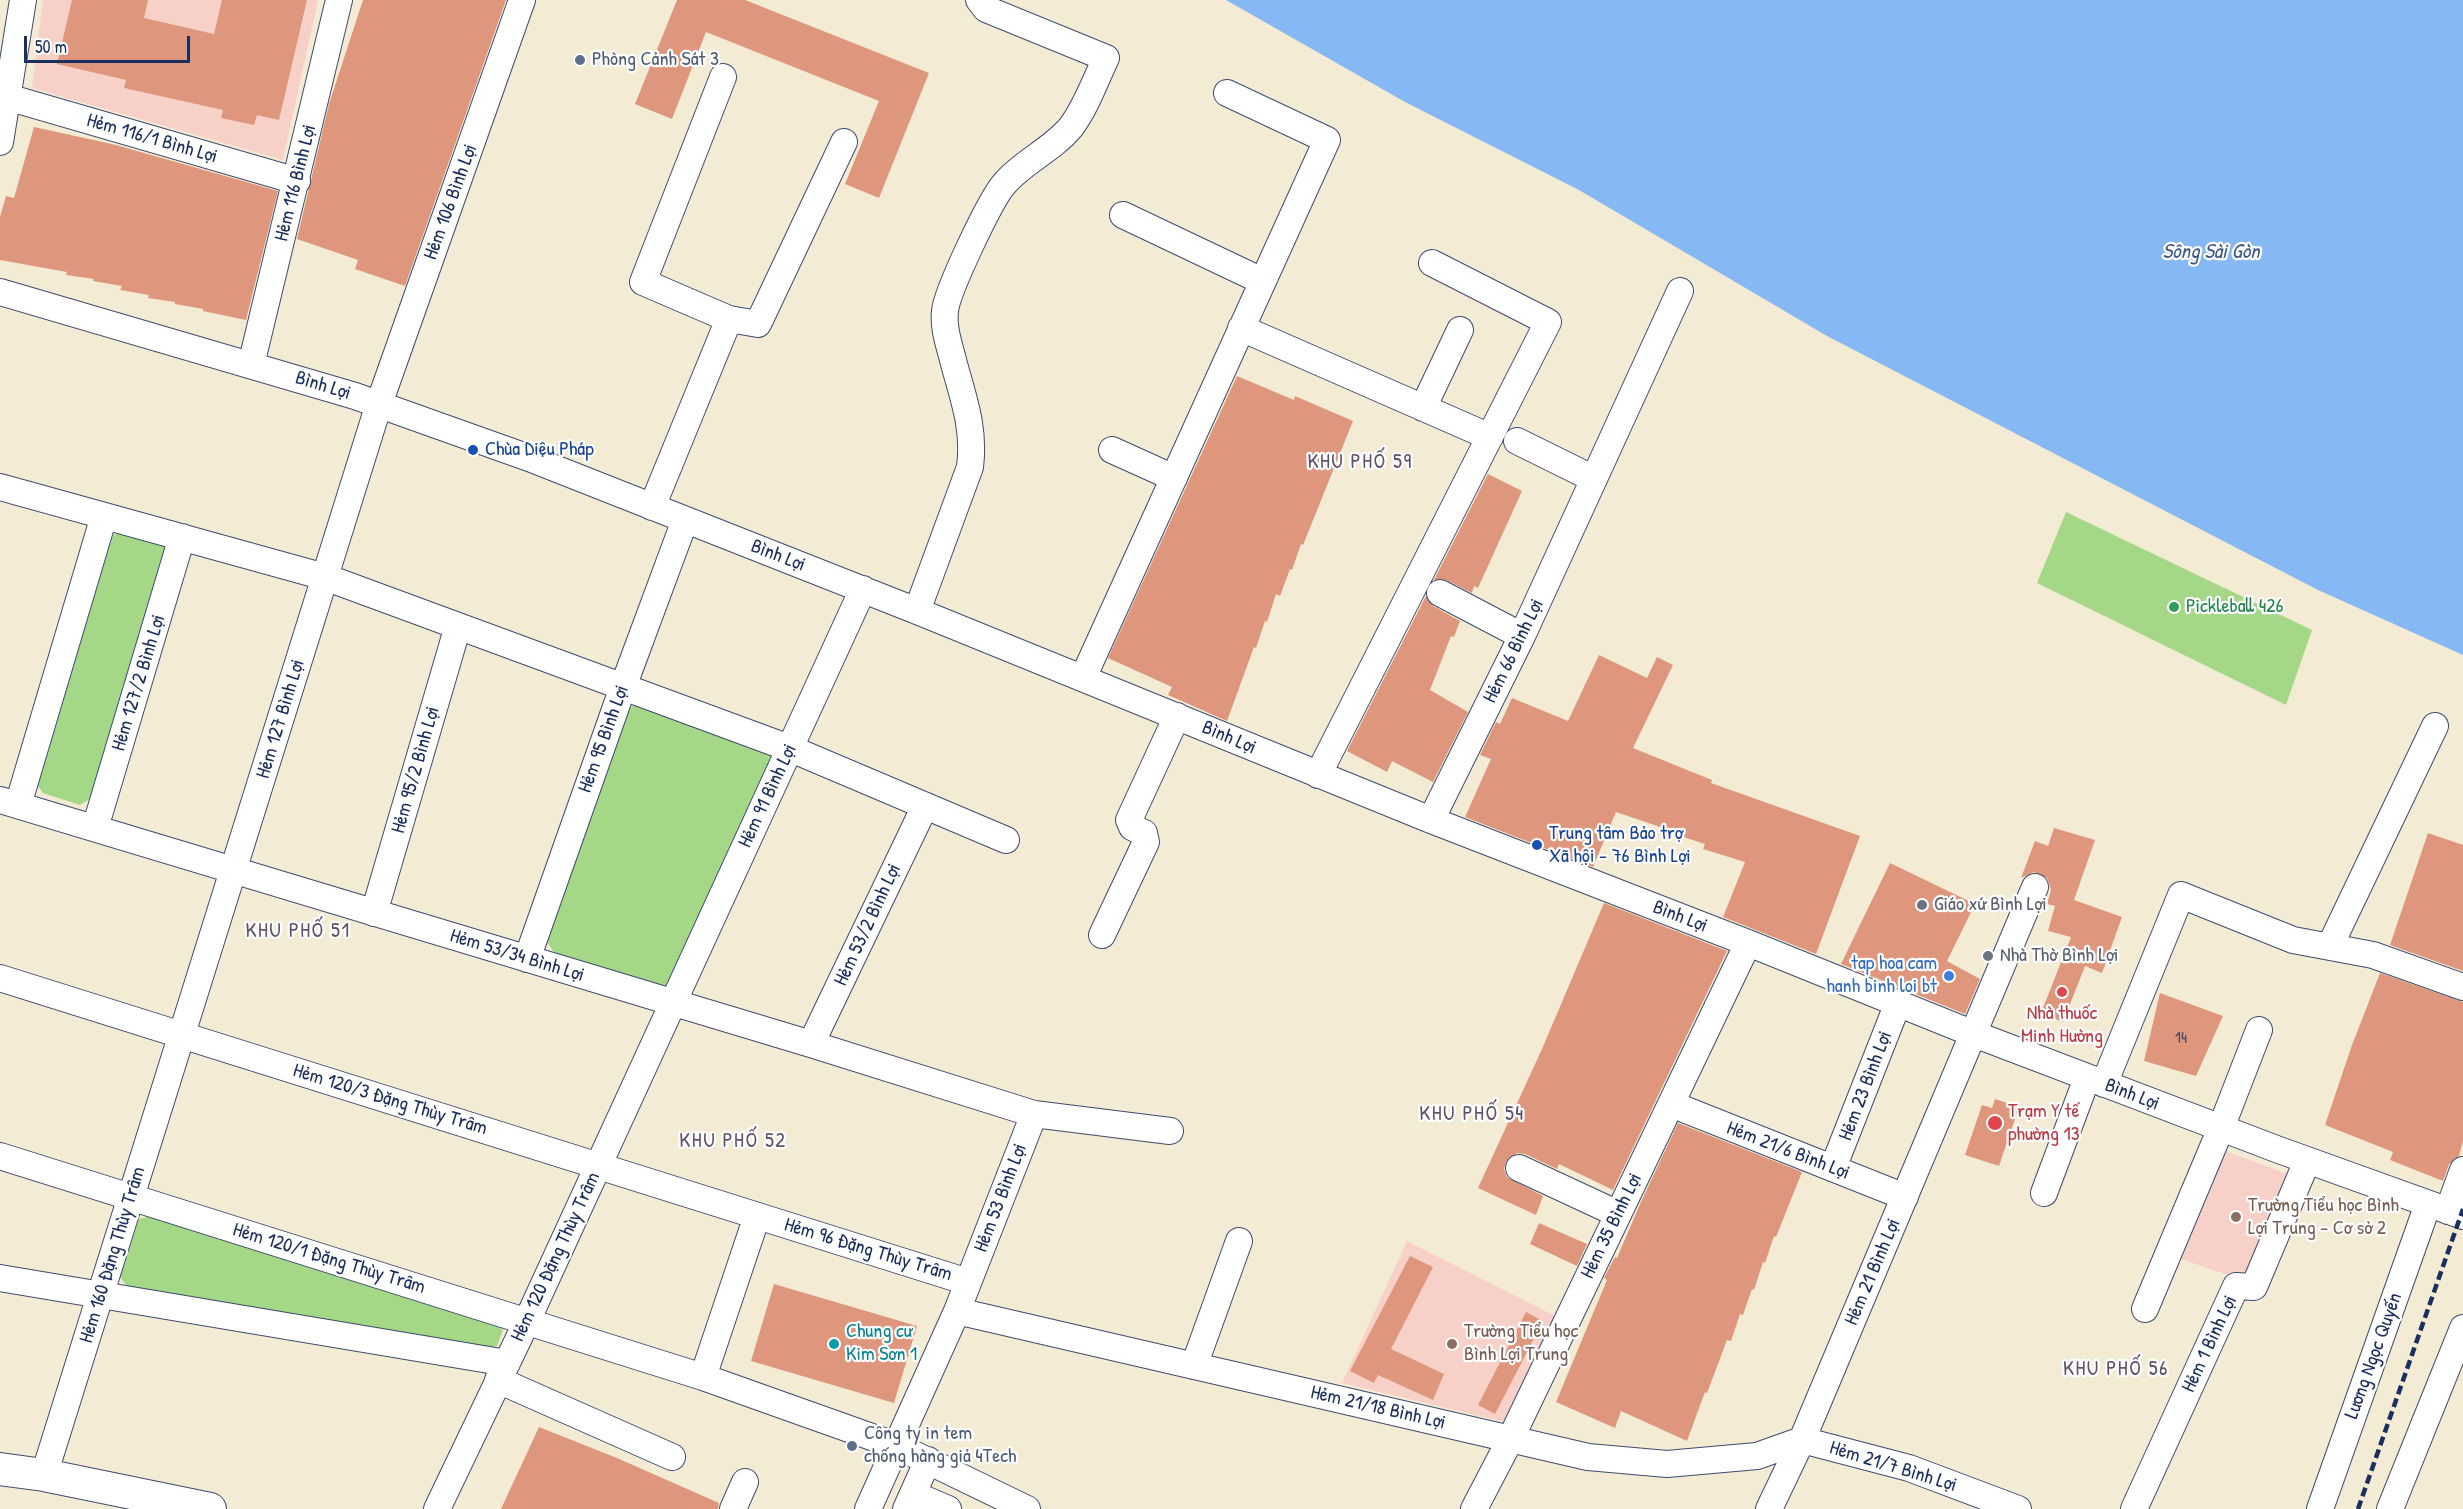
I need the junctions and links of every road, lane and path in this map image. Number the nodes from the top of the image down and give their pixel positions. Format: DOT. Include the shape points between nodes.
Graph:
graph roads {
  1 [pos="23,0"];
  2 [pos="339,0"];
  3 [pos="522,0"];
  4 [pos="979,0"];
  5 [pos="723,77"];
  6 [pos="1227,93"];
  7 [pos="4,96"];
  8 [pos="0,142"];
  9 [pos="844,142"];
  10 [pos="297,181"];
  11 [pos="1123,216"];
  12 [pos="1432,263"];
  13 [pos="1262,281"];
  14 [pos="0,291"];
  15 [pos="1680,291"];
  16 [pos="729,319"];
  17 [pos="1241,328"];
  18 [pos="1460,330"];
  19 [pos="251,365"];
  20 [pos="379,404"];
  21 [pos="1423,408"];
  22 [pos="1490,437"];
  23 [pos="1517,441"];
  24 [pos="1112,450"];
  25 [pos="1174,478"];
  26 [pos="1594,479"];
  27 [pos="0,487"];
  28 [pos="652,507"];
  29 [pos="104,516"];
  30 [pos="685,520"];
  31 [pos="182,537"];
  32 [pos="325,577"];
  33 [pos="863,589"];
  34 [pos="1440,593"];
  35 [pos="917,611"];
  36 [pos="458,626"];
  37 [pos="1522,636"];
  38 [pos="1083,678"];
  39 [pos="622,687"];
  40 [pos="1177,716"];
  41 [pos="2435,726"];
  42 [pos="789,748"];
  43 [pos="1318,776"];
  44 [pos="9,802"];
  45 [pos="925,806"];
  46 [pos="1431,820"];
  47 [pos="95,828"];
  48 [pos="1006,840"];
  49 [pos="233,871"];
  50 [pos="2035,887"];
  51 [pos="374,913"];
  52 [pos="1102,935"];
  53 [pos="1748,943"];
  54 [pos="2330,946"];
  55 [pos="527,959"];
  56 [pos="0,978"];
  57 [pos="2463,987"];
  58 [pos="673,1003"];
  59 [pos="1898,1003"];
  60 [pos="2259,1030"];
  61 [pos="1974,1034"];
  62 [pos="182,1035"];
  63 [pos="811,1044"];
  64 [pos="2096,1081"];
  65 [pos="1671,1104"];
  66 [pos="1034,1114"];
  67 [pos="2221,1128"];
  68 [pos="1170,1131"];
  69 [pos="0,1156"];
  70 [pos="2307,1161"];
  71 [pos="599,1166"];
  72 [pos="1518,1168"];
  73 [pos="1833,1168"];
  74 [pos="2463,1170"];
  75 [pos="2044,1193"];
  76 [pos="131,1197"];
  77 [pos="1905,1197"];
  78 [pos="2446,1210"];
  79 [pos="1618,1214"];
  80 [pos="757,1216"];
  81 [pos="1239,1241"];
  82 [pos="0,1278"];
  83 [pos="968,1282"];
  84 [pos="100,1295"];
  85 [pos="2145,1309"];
  86 [pos="957,1311"];
  87 [pos="527,1321"];
  88 [pos="2463,1328"];
  89 [pos="1194,1366"];
  90 [pos="502,1371"];
  91 [pos="703,1377"];
  92 [pos="1510,1438"];
  93 [pos="1802,1440"];
  94 [pos="897,1446"];
  95 [pos="672,1457"];
  96 [pos="928,1461"];
  97 [pos="0,1470"];
  98 [pos="44,1475"];
  99 [pos="746,1482"];
  100 [pos="910,1501"];
  101 [pos="210,1509"];
  102 [pos="437,1509"];
  103 [pos="733,1509"];
  104 [pos="868,1509"];
  105 [pos="948,1509"];
  106 [pos="1028,1509"];
  107 [pos="1474,1509"];
  108 [pos="1769,1509"];
  109 [pos="2018,1509"];
  110 [pos="2134,1509"];
  111 [pos="2319,1509"];
  112 [pos="2390,1509"];
  1 -- 7 [label="street"];
  2 -- 10 [label="street, Hẻm 116 Bình Lợi"];
  3 -- 20 [label="street, Hẻm 106 Bình Lợi"];
  4 -- 35 [label="street" via="986,9 1106,58 1072,125 1005,183 991,202 945,309 945,329 973,444 969,467"];
  5 -- 16 [label="street" via="643,282"];
  6 -- 13 [label="street" via="1327,140"];
  7 -- 8 [label="street"];
  7 -- 10 [label="street, Hẻm 116/1 Bình Lợi"];
  9 -- 16 [label="street" via="758,324"];
  10 -- 19 [label="street, Hẻm 116 Bình Lợi"];
  11 -- 13 [label="street"];
  12 -- 22 [label="street" via="1548,322"];
  13 -- 17 [label="street"];
  14 -- 19 [label="street, Bình Lợi"];
  15 -- 26 [label="street, Hẻm 66 Bình Lợi"];
  16 -- 28 [label="street"];
  17 -- 21 [label="street"];
  17 -- 25 [label="street"];
  18 -- 21 [label="street"];
  19 -- 20 [label="street, Bình Lợi"];
  20 -- 28 [label="street, Bình Lợi"];
  20 -- 32 [label="street, Hẻm 127 Bình Lợi"];
  21 -- 22 [label="street"];
  22 -- 43 [label="street"];
  23 -- 26 [label="street"];
  24 -- 25 [label="street"];
  25 -- 38 [label="street"];
  26 -- 37 [label="street, Hẻm 66 Bình Lợi"];
  27 -- 29 [label="street"];
  28 -- 30 [label="street, Bình Lợi"];
  29 -- 31 [label="street"];
  29 -- 44 [label="street"];
  30 -- 33 [label="street, Bình Lợi"];
  30 -- 39 [label="street, Hẻm 95 Bình Lợi"];
  31 -- 32 [label="street"];
  31 -- 47 [label="street, Hẻm 127/2 Bình Lợi"];
  32 -- 36 [label="street"];
  32 -- 49 [label="street, Hẻm 127 Bình Lợi"];
  33 -- 35 [label="street, Bình Lợi"];
  33 -- 42 [label="street, Hẻm 91 Bình Lợi"];
  34 -- 37 [label="street"];
  35 -- 38 [label="street, Bình Lợi"];
  36 -- 39 [label="street"];
  36 -- 51 [label="street, Hẻm 95/2 Bình Lợi"];
  37 -- 46 [label="street, Hẻm 66 Bình Lợi"];
  38 -- 40 [label="street, Bình Lợi"];
  39 -- 42 [label="street"];
  39 -- 55 [label="street, Hẻm 95 Bình Lợi"];
  40 -- 43 [label="street, Bình Lợi"];
  40 -- 52 [label="street" via="1129,820 1132,827 1144,834 1146,842"];
  41 -- 54 [label="street"];
  42 -- 45 [label="street"];
  42 -- 58 [label="street, Hẻm 91 Bình Lợi"];
  43 -- 46 [label="street, Bình Lợi"];
  44 -- 47 [label="street, Hẻm 53/34 Bình Lợi"];
  45 -- 48 [label="street"];
  45 -- 63 [label="street, Hẻm 53/2 Bình Lợi"];
  46 -- 53 [label="street, Bình Lợi"];
  47 -- 49 [label="street, Hẻm 53/34 Bình Lợi"];
  49 -- 51 [label="street, Hẻm 53/34 Bình Lợi"];
  49 -- 62 [label="street, Hẻm 127 Bình Lợi"];
  50 -- 61 [label="street, Hẻm 21 Bình Lợi"];
  51 -- 55 [label="street, Hẻm 53/34 Bình Lợi"];
  53 -- 59 [label="street, Bình Lợi"];
  53 -- 65 [label="street, Hẻm 35 Bình Lợi"];
  54 -- 57 [label="street" via="2373,955"];
  54 -- 64 [label="street" via="2293,940 2181,895"];
  55 -- 58 [label="street, Hẻm 53/34 Bình Lợi"];
  56 -- 62 [label="street, Hẻm 120/3 Đặng Thùy Trâm"];
  58 -- 63 [label="street, Hẻm 53/34 Bình Lợi"];
  58 -- 71 [label="street, Hẻm 120 Đặng Thùy Trâm"];
  59 -- 61 [label="street, Bình Lợi"];
  59 -- 73 [label="street, Hẻm 23 Bình Lợi"];
  60 -- 67 [label="street"];
  61 -- 64 [label="street, Bình Lợi"];
  61 -- 77 [label="street, Hẻm 21 Bình Lợi"];
  62 -- 71 [label="street, Hẻm 120/3 Đặng Thùy Trâm"];
  62 -- 76 [label="street, Hẻm 160 Đặng Thùy Trâm"];
  63 -- 66 [label="street, Hẻm 53/34 Bình Lợi"];
  64 -- 67 [label="street, Bình Lợi"];
  64 -- 75 [label="street"];
  65 -- 73 [label="street, Hẻm 21/6 Bình Lợi"];
  65 -- 79 [label="street, Hẻm 35 Bình Lợi"];
  66 -- 68 [label="street, Hẻm 53/34 Bình Lợi"];
  66 -- 83 [label="street, Hẻm 53 Bình Lợi"];
  67 -- 70 [label="street, Bình Lợi"];
  67 -- 85 [label="street"];
  69 -- 76 [label="street, Hẻm 120/1 Đặng Thùy Trâm"];
  70 -- 78 [label="street, Bình Lợi"];
  70 -- 110 [label="street, Hẻm 1 Bình Lợi" via="2254,1287 2236,1286"];
  71 -- 80 [label="street, Hẻm 96 Đặng Thùy Trâm"];
  71 -- 87 [label="street, Hẻm 120 Đặng Thùy Trâm"];
  72 -- 79 [label="street"];
  73 -- 77 [label="street, Hẻm 21/6 Bình Lợi"];
  74 -- 78 [label="street, Lương Ngọc Quyến"];
  76 -- 84 [label="street, Hẻm 160 Đặng Thùy Trâm"];
  76 -- 87 [label="street, Hẻm 120/1 Đặng Thùy Trâm"];
  77 -- 93 [label="street, Hẻm 21 Bình Lợi"];
  78 -- 111 [label="street, Lương Ngọc Quyến"];
  79 -- 92 [label="street, Hẻm 35 Bình Lợi"];
  80 -- 83 [label="street, Hẻm 96 Đặng Thùy Trâm"];
  80 -- 91 [label="street"];
  81 -- 89 [label="street"];
  82 -- 84 [label="street"];
  83 -- 86 [label="street, Hẻm 96 Đặng Thùy Trâm"];
  84 -- 90 [label="street"];
  84 -- 98 [label="street, Hẻm 160 Đặng Thùy Trâm"];
  86 -- 89 [label="street, Hẻm 21/18 Bình Lợi"];
  86 -- 94 [label="street, Hẻm 96 Đặng Thùy Trâm"];
  87 -- 90 [label="street, Hẻm 120 Đặng Thùy Trâm"];
  87 -- 91 [label="street, Hẻm 120/1 Đặng Thùy Trâm"];
  88 -- 112 [label="street"];
  89 -- 92 [label="street, Hẻm 21/18 Bình Lợi"];
  90 -- 95 [label="street"];
  90 -- 102 [label="street, Hẻm 120 Đặng Thùy Trâm"];
  91 -- 94 [label="street, Hẻm 120/1 Đặng Thùy Trâm"];
  92 -- 93 [label="street, Hẻm 21/18 Bình Lợi" via="1588,1457 1667,1464 1757,1456"];
  92 -- 107 [label="street, Hẻm 35 Bình Lợi"];
  93 -- 108 [label="street, Hẻm 21 Bình Lợi"];
  93 -- 109 [label="street, Hẻm 21/7 Bình Lợi" via="1909,1468"];
  94 -- 96 [label="street, Hẻm 120/1 Đặng Thùy Trâm"];
  94 -- 104 [label="street, Hẻm 96 Đặng Thùy Trâm"];
  96 -- 100 [label="street"];
  96 -- 106 [label="street, Hẻm 120/1 Đặng Thùy Trâm"];
  97 -- 98 [label="main road"];
  98 -- 101 [label="main road"];
  99 -- 103 [label="street"];
  100 -- 105 [label="street"];
}
